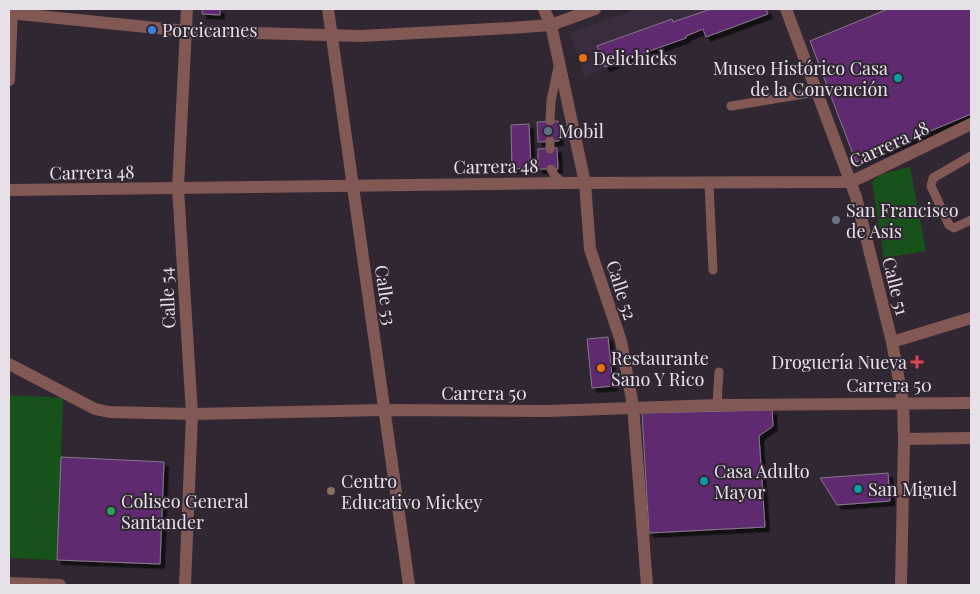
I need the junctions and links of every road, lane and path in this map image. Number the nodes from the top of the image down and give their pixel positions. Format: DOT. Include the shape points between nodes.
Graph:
graph roads {
  1 [pos="187,9"];
  2 [pos="328,9"];
  3 [pos="544,9"];
  4 [pos="595,9"];
  5 [pos="786,9"];
  6 [pos="11,12"];
  7 [pos="551,25"];
  8 [pos="186,31"];
  9 [pos="332,36"];
  10 [pos="559,63"];
  11 [pos="9,80"];
  12 [pos="817,92"];
  13 [pos="731,106"];
  14 [pos="550,121"];
  15 [pos="971,124"];
  16 [pos="971,156"];
  17 [pos="551,170"];
  18 [pos="851,182"];
  19 [pos="563,183"];
  20 [pos="585,183"];
  21 [pos="709,184"];
  22 [pos="354,186"];
  23 [pos="178,188"];
  24 [pos="9,190"];
  25 [pos="971,220"];
  26 [pos="713,270"];
  27 [pos="971,318"];
  28 [pos="892,342"];
  29 [pos="9,364"];
  30 [pos="719,372"];
  31 [pos="971,402"];
  32 [pos="903,403"];
  33 [pos="717,405"];
  34 [pos="632,406"];
  35 [pos="384,410"];
  36 [pos="192,414"];
  37 [pos="904,438"];
  38 [pos="971,438"];
  39 [pos="9,583"];
  40 [pos="60,585"];
  41 [pos="185,585"];
  42 [pos="409,585"];
  43 [pos="647,585"];
  44 [pos="901,585"];
  1 -- 8 [label="street, Calle 54"];
  2 -- 9 [label="street, Calle 53"];
  3 -- 7 [label="street, Calle 52"];
  4 -- 7 [label="street"];
  5 -- 12 [label="street, Calle 51"];
  6 -- 8 [label="street"];
  6 -- 11 [label="street"];
  7 -- 9 [label="street"];
  7 -- 10 [label="street, Calle 52"];
  8 -- 9 [label="street"];
  8 -- 23 [label="street, Calle 54"];
  9 -- 22 [label="street, Calle 53"];
  10 -- 14 [label="lane"];
  10 -- 20 [label="street, Calle 52"];
  12 -- 13 [label="lane"];
  12 -- 18 [label="street, Calle 51"];
  15 -- 18 [label="street, Carrera 48"];
  16 -- 25 [label="lane" via="933,178 931,186 950,225 954,228"];
  17 -- 19 [label="lane"];
  18 -- 21 [label="street, Carrera 48"];
  18 -- 28 [label="street, Calle 51"];
  19 -- 20 [label="street, Carrera 48"];
  19 -- 22 [label="street, Carrera 48"];
  20 -- 21 [label="street, Carrera 48"];
  20 -- 34 [label="street, Calle 52" via="590,249 620,341"];
  21 -- 26 [label="lane"];
  22 -- 23 [label="street, Carrera 48"];
  22 -- 35 [label="street, Calle 53"];
  23 -- 24 [label="street, Carrera 48"];
  23 -- 36 [label="street, Calle 54"];
  27 -- 28 [label="street"];
  28 -- 32 [label="street, Calle 51"];
  29 -- 36 [label="street, Carrera 50" via="95,409"];
  30 -- 33 [label="lane"];
  31 -- 32 [label="street, Carrera 50"];
  32 -- 33 [label="street, Carrera 50"];
  32 -- 37 [label="street, Calle 51"];
  33 -- 34 [label="street, Carrera 50"];
  34 -- 35 [label="street, Carrera 50" via="548,411"];
  34 -- 43 [label="street, Calle 52"];
  35 -- 36 [label="street, Carrera 50"];
  35 -- 42 [label="street, Calle 53"];
  36 -- 41 [label="street, Calle 54"];
  37 -- 38 [label="street"];
  37 -- 44 [label="street, Calle 51"];
  39 -- 40 [label="street"];
}
